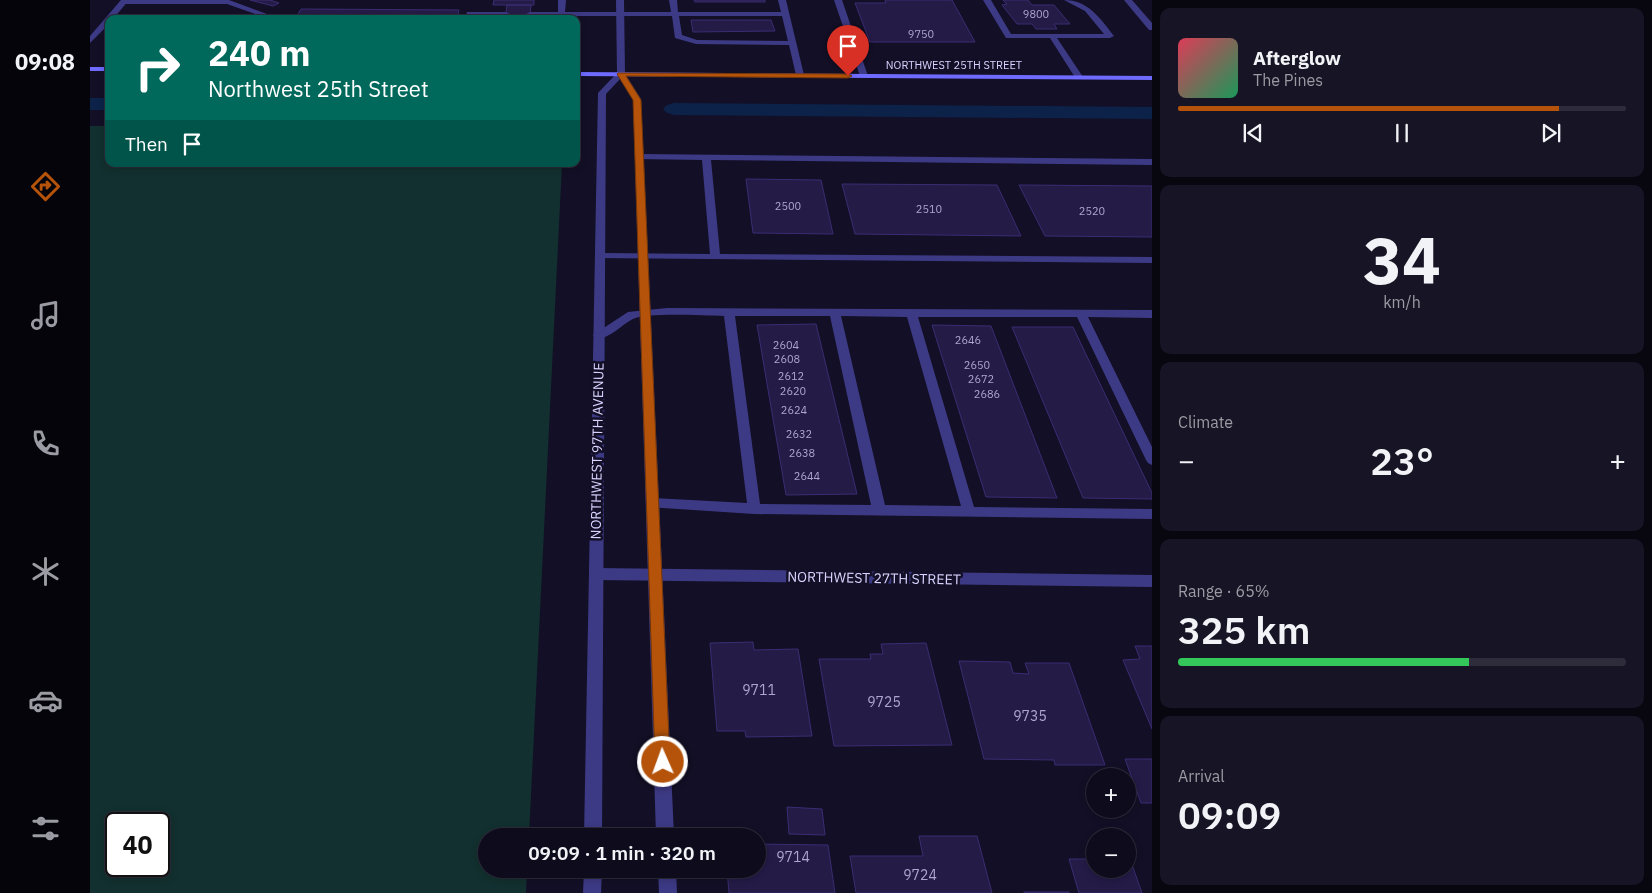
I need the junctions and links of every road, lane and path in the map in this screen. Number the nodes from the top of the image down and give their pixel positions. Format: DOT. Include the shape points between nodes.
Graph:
graph roads {
  1 [pos="562,0"];
  2 [pos="620,0"];
  3 [pos="673,0"];
  4 [pos="782,0"];
  5 [pos="838,0"];
  6 [pos="987,0"];
  7 [pos="1068,0"];
  8 [pos="1128,0"];
  9 [pos="124,1"];
  10 [pos="183,1"];
  11 [pos="506,14"];
  12 [pos="530,14"];
  13 [pos="561,14"];
  14 [pos="620,14"];
  15 [pos="674,14"];
  16 [pos="785,14"];
  17 [pos="112,15"];
  18 [pos="262,15"];
  19 [pos="470,15"];
  20 [pos="482,15"];
  21 [pos="500,15"];
  22 [pos="567,15"];
  23 [pos="580,16"];
  24 [pos="105,27"];
  25 [pos="1152,28"];
  26 [pos="1052,36"];
  27 [pos="91,38"];
  28 [pos="792,43"];
  29 [pos="90,69"];
  30 [pos="105,69"];
  31 [pos="580,74"];
  32 [pos="621,74"];
  33 [pos="800,76"];
  34 [pos="864,76"];
  35 [pos="1079,77"];
  36 [pos="1152,78"];
  37 [pos="639,156"];
  38 [pos="706,157"];
  39 [pos="1152,162"];
  40 [pos="600,256"];
  41 [pos="643,256"];
  42 [pos="715,257"];
  43 [pos="1152,260"];
  44 [pos="729,312"];
  45 [pos="645,313"];
  46 [pos="835,313"];
  47 [pos="911,313"];
  48 [pos="1081,314"];
  49 [pos="1152,314"];
  50 [pos="599,335"];
  51 [pos="1152,460"];
  52 [pos="653,503"];
  53 [pos="754,509"];
  54 [pos="879,510"];
  55 [pos="969,512"];
  56 [pos="1152,514"];
  57 [pos="596,574"];
  58 [pos="655,575"];
  59 [pos="1152,581"];
  60 [pos="593,828"];
  61 [pos="666,828"];
  62 [pos="593,878"];
  63 [pos="667,878"];
  64 [pos="592,893"];
  65 [pos="668,893"];
  1 -- 13 [label="street"];
  2 -- 14 [label="street"];
  3 -- 15 [label="street"];
  4 -- 16 [label="street"];
  5 -- 34 [label="street"];
  6 -- 26 [label="street" via="1009,36"];
  7 -- 26 [label="street" via="1088,9 1110,36"];
  8 -- 25 [label="street"];
  9 -- 10 [label="street"];
  9 -- 17 [label="street"];
  10 -- 18 [label="street" via="228,2"];
  11 -- 21 [label="street"];
  12 -- 13 [label="street"];
  13 -- 22 [label="street"];
  14 -- 15 [label="street"];
  14 -- 23 [label="street"];
  14 -- 32 [label="street"];
  15 -- 16 [label="street"];
  15 -- 28 [label="street" via="678,36 696,42"];
  16 -- 28 [label="street"];
  19 -- 20 [label="street"];
  24 -- 27 [label="street"];
  26 -- 35 [label="street"];
  28 -- 33 [label="street"];
  29 -- 30 [label="main road"];
  31 -- 32 [label="main road, NORTHWEST 25TH STREET"];
  32 -- 33 [label="main road, NORTHWEST 25TH STREET"];
  32 -- 37 [label="street" via="637,100"];
  32 -- 40 [label="street, NORTHWEST 97TH AVENUE" via="602,93"];
  33 -- 34 [label="main road, NORTHWEST 25TH STREET"];
  34 -- 35 [label="main road, NORTHWEST 25TH STREET"];
  35 -- 36 [label="main road, NORTHWEST 25TH STREET"];
  37 -- 38 [label="street"];
  37 -- 41 [label="street"];
  38 -- 39 [label="street"];
  38 -- 42 [label="street"];
  40 -- 41 [label="street"];
  40 -- 50 [label="street, NORTHWEST 97TH AVENUE"];
  41 -- 42 [label="street"];
  41 -- 45 [label="street"];
  42 -- 43 [label="street"];
  44 -- 45 [label="street"];
  44 -- 46 [label="street"];
  44 -- 53 [label="street"];
  45 -- 50 [label="street" via="624,319"];
  45 -- 52 [label="street"];
  46 -- 47 [label="street"];
  46 -- 54 [label="street"];
  47 -- 48 [label="street"];
  47 -- 55 [label="street"];
  48 -- 49 [label="street"];
  48 -- 51 [label="street"];
  50 -- 57 [label="street, NORTHWEST 97TH AVENUE"];
  52 -- 53 [label="street"];
  52 -- 58 [label="street"];
  53 -- 54 [label="street"];
  54 -- 55 [label="street"];
  55 -- 56 [label="street"];
  57 -- 58 [label="street, NORTHWEST 27TH STREET"];
  57 -- 60 [label="street, NORTHWEST 97TH AVENUE"];
  58 -- 59 [label="street, NORTHWEST 27TH STREET"];
  58 -- 61 [label="street"];
  62 -- 64 [label="street"];
  63 -- 65 [label="street"];
}
